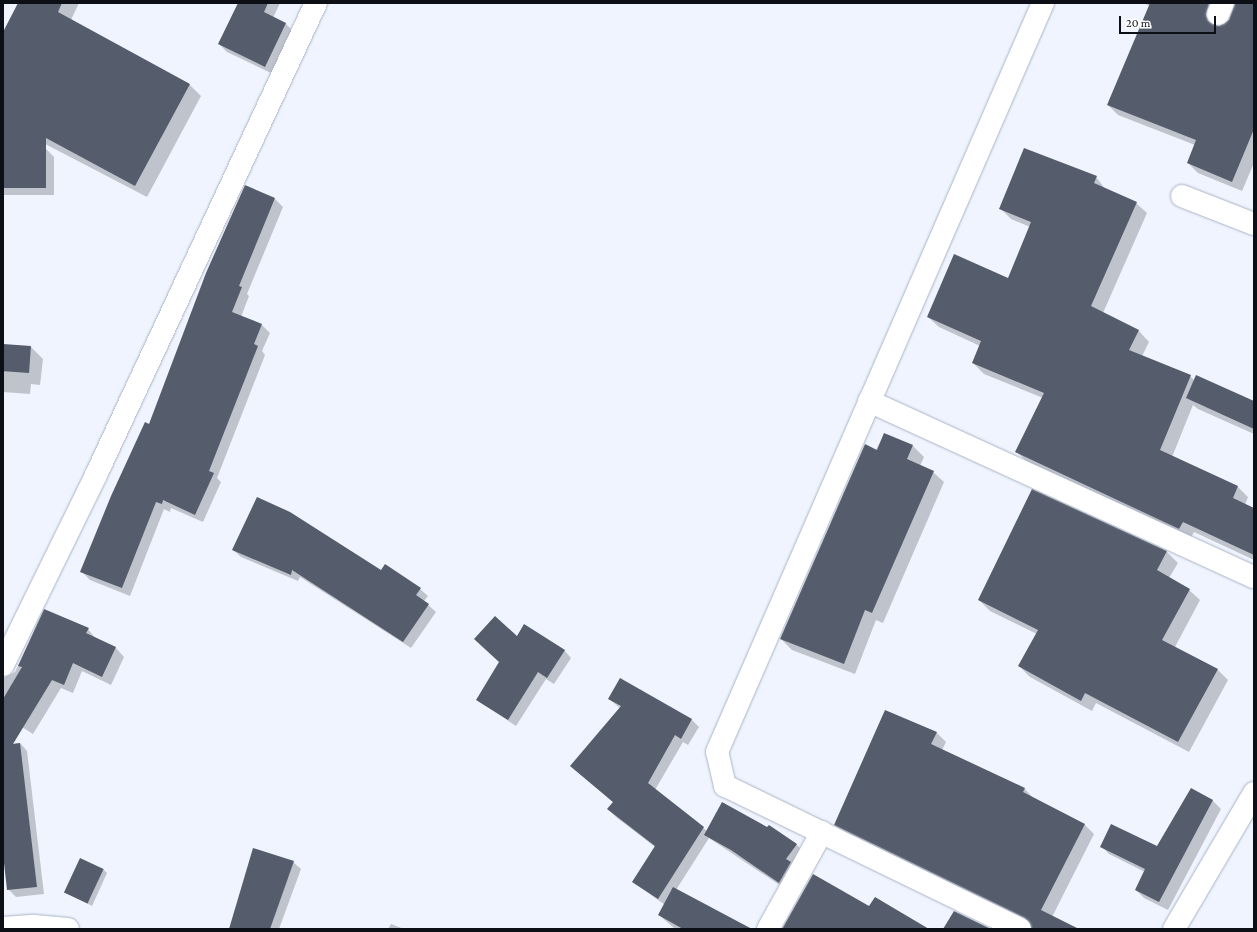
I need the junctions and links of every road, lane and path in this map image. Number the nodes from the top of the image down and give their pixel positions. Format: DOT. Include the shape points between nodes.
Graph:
graph roads {
  1 [pos="316,3"];
  2 [pos="1042,3"];
  3 [pos="1182,196"];
  4 [pos="1254,224"];
  5 [pos="869,401"];
  6 [pos="1254,577"];
  7 [pos="3,665"];
  8 [pos="1254,793"];
  9 [pos="822,832"];
  10 [pos="3,928"];
  11 [pos="68,929"];
  12 [pos="768,929"];
  13 [pos="1020,929"];
  14 [pos="1174,929"];
  1 -- 7 [label="street" via="96,475"];
  2 -- 5 [label="street"];
  3 -- 4 [label="street"];
  5 -- 6 [label="street"];
  5 -- 9 [label="street" via="717,752 725,786"];
  8 -- 14 [label="street"];
  9 -- 12 [label="street"];
  9 -- 13 [label="street"];
  10 -- 11 [label="street" via="34,926"];
}
